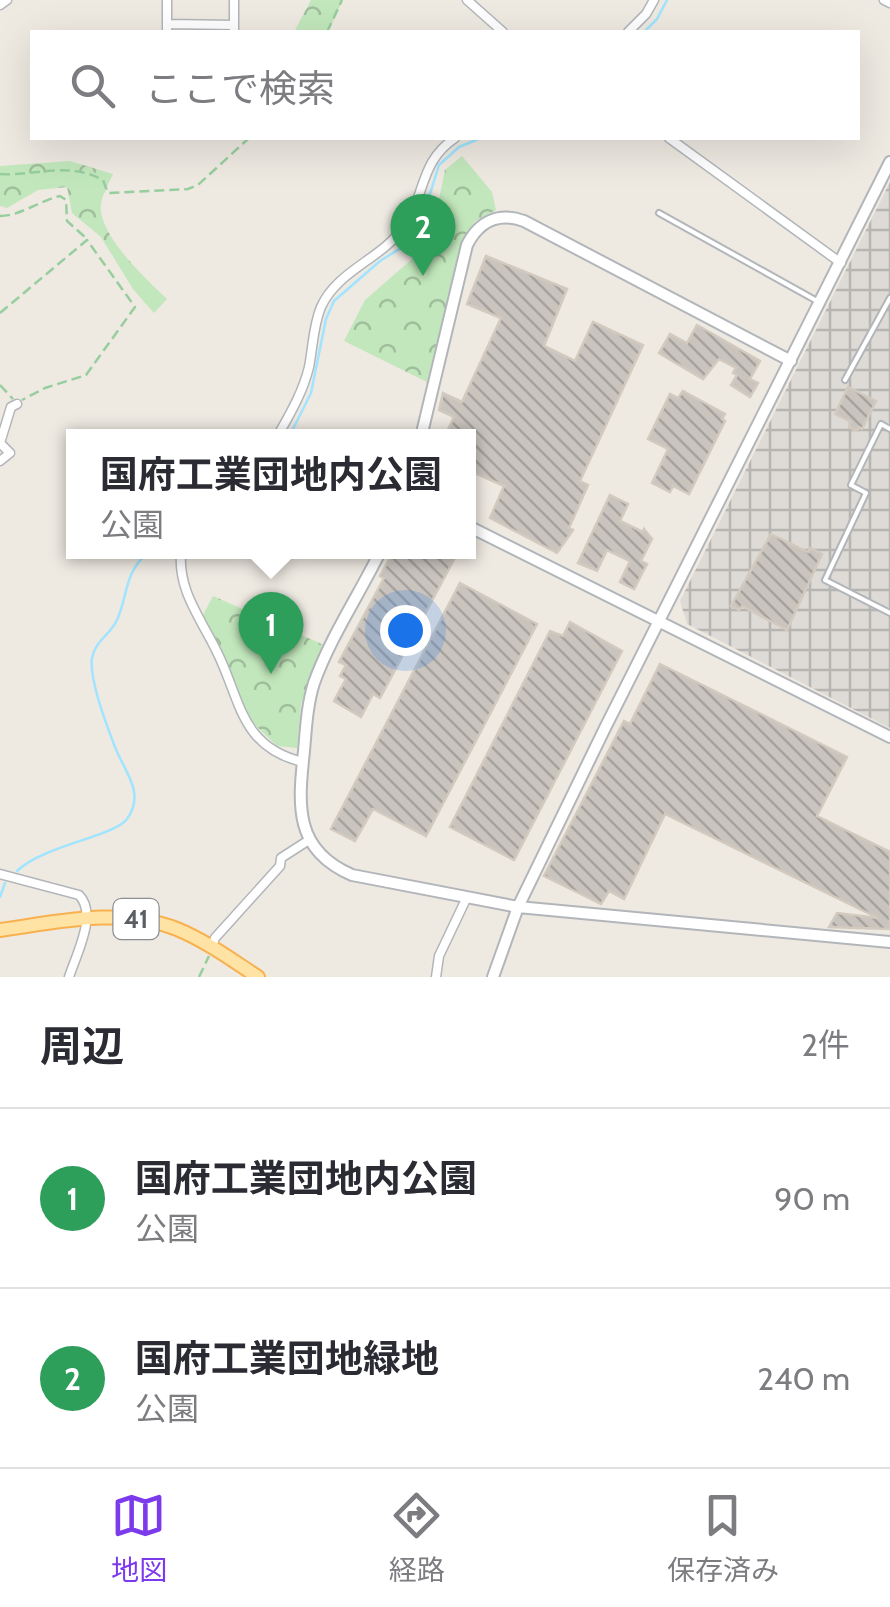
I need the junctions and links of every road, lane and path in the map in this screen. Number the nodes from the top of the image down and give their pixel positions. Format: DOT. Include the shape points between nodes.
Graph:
graph roads {
  1 [pos="167,0"];
  2 [pos="234,0"];
  3 [pos="342,0"];
  4 [pos="467,0"];
  5 [pos="654,0"];
  6 [pos="167,28"];
  7 [pos="234,29"];
  8 [pos="329,30"];
  9 [pos="501,30"];
  10 [pos="630,30"];
  11 [pos="247,140"];
  12 [pos="452,140"];
  13 [pos="672,140"];
  14 [pos="890,162"];
  15 [pos="0,174"];
  16 [pos="659,213"];
  17 [pos="0,216"];
  18 [pos="88,240"];
  19 [pos="841,263"];
  20 [pos="890,298"];
  21 [pos="820,303"];
  22 [pos="0,313"];
  23 [pos="791,360"];
  24 [pos="846,380"];
  25 [pos="20,401"];
  26 [pos="281,429"];
  27 [pos="424,429"];
  28 [pos="890,429"];
  29 [pos="0,461"];
  30 [pos="476,530"];
  31 [pos="181,559"];
  32 [pos="376,559"];
  33 [pos="890,613"];
  34 [pos="660,620"];
  35 [pos="890,736"];
  36 [pos="302,762"];
  37 [pos="305,842"];
  38 [pos="0,874"];
  39 [pos="466,897"];
  40 [pos="518,907"];
  41 [pos="87,918"];
  42 [pos="0,930"];
  43 [pos="890,942"];
  44 [pos="212,947"];
  45 [pos="69,977"];
  46 [pos="199,977"];
  47 [pos="258,977"];
  48 [pos="436,977"];
  49 [pos="493,977"];
  1 -- 6 [label="street"];
  2 -- 7 [label="street"];
  3 -- 8 [label="path"];
  4 -- 9 [label="street"];
  5 -- 10 [label="street"];
  6 -- 7 [label="street"];
  11 -- 15 [label="path" via="188,189 108,193 103,180 80,170"];
  12 -- 26 [label="street" via="428,165 400,232 322,304 302,389"];
  13 -- 19 [label="street"];
  14 -- 19 [label="street"];
  16 -- 21 [label="lane"];
  17 -- 18 [label="path" via="60,196 66,222"];
  18 -- 22 [label="path"];
  18 -- 25 [label="path" via="135,307 86,375"];
  19 -- 21 [label="street"];
  20 -- 24 [label="lane"];
  21 -- 23 [label="street"];
  23 -- 27 [label="street" via="504,216 479,227 468,245"];
  23 -- 34 [label="street"];
  25 -- 29 [label="street" via="11,408 0,444 10,453"];
  28 -- 33 [label="lane" via="881,424 850,485 866,493 824,580"];
  30 -- 34 [label="street"];
  31 -- 36 [label="street" via="186,596 241,716 280,756"];
  32 -- 36 [label="street" via="316,680"];
  34 -- 35 [label="street"];
  34 -- 40 [label="street"];
  36 -- 37 [label="street"];
  37 -- 39 [label="street" via="352,875"];
  37 -- 44 [label="street" via="284,856"];
  38 -- 41 [label="street" via="78,894"];
  39 -- 40 [label="street"];
  39 -- 48 [label="street" via="438,956"];
  40 -- 43 [label="street"];
  40 -- 49 [label="street"];
  41 -- 42 [label="main road, 41"];
  41 -- 44 [label="main road, 41" via="142,919"];
  41 -- 45 [label="street"];
  44 -- 46 [label="path"];
  44 -- 47 [label="main road, 41"];
}
